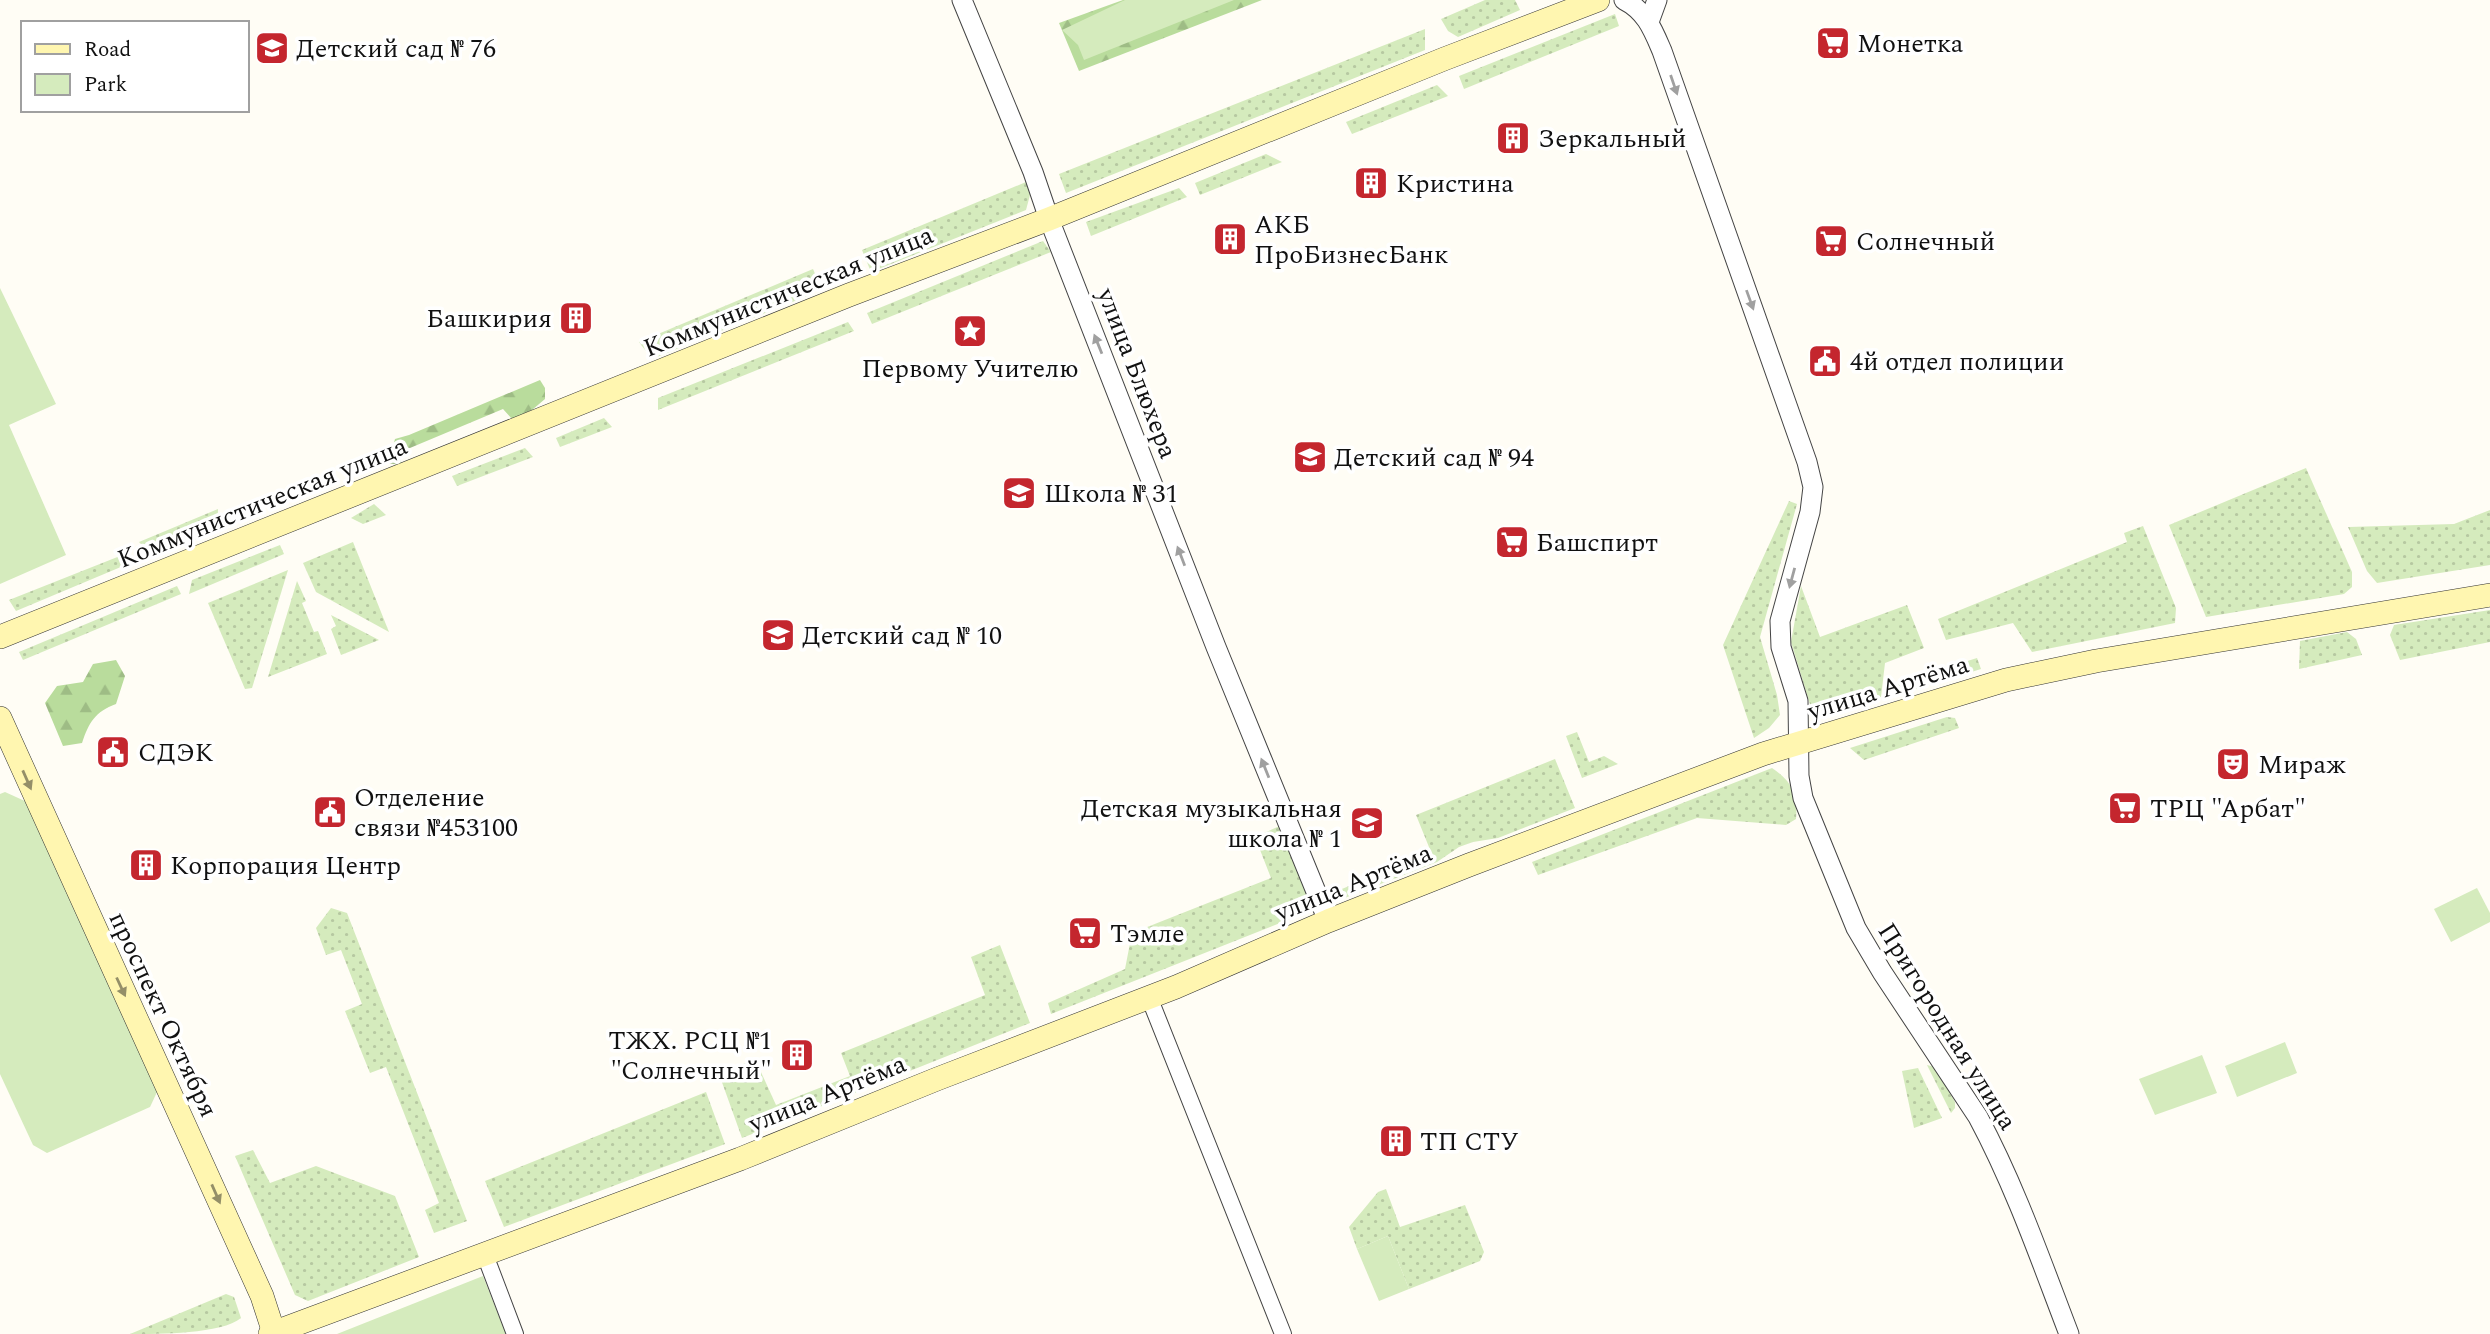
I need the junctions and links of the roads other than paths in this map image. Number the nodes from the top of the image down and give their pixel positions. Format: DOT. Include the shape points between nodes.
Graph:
graph roads {
  1 [pos="962,0"];
  2 [pos="1598,0"];
  3 [pos="1624,0"];
  4 [pos="1657,0"];
  5 [pos="1649,22"];
  6 [pos="1049,219"];
  7 [pos="2490,595"];
  8 [pos="0,637"];
  9 [pos="0,718"];
  10 [pos="1799,743"];
  11 [pos="1328,921"];
  12 [pos="1149,997"];
  13 [pos="485,1255"];
  14 [pos="273,1334"];
  15 [pos="515,1334"];
  16 [pos="1283,1334"];
  17 [pos="2069,1334"];
  1 -- 6 [label="street, улица Блюхера"];
  2 -- 6 [label="main road, Коммунистическая улица"];
  3 -- 5 [label="street"];
  4 -- 5 [label="street"];
  5 -- 10 [label="street, Пригородная улица, one-way" via="1813,487 1780,621 1781,647 1798,701"];
  6 -- 8 [label="main road, Коммунистическая улица"];
  11 -- 6 [label="street, улица Блюхера, one-way"];
  7 -- 10 [label="main road, улица Артёма" via="2020,677"];
  9 -- 14 [label="main road, проспект Октября, one-way" via="262,1296"];
  10 -- 11 [label="main road, улица Артёма"];
  10 -- 17 [label="street, Пригородная улица" via="1803,798 1856,928 1978,1117 2016,1197"];
  11 -- 12 [label="main road, улица Артёма"];
  12 -- 13 [label="main road, улица Артёма"];
  12 -- 16 [label="street"];
  13 -- 14 [label="main road, улица Артёма"];
  13 -- 15 [label="street"];
}
